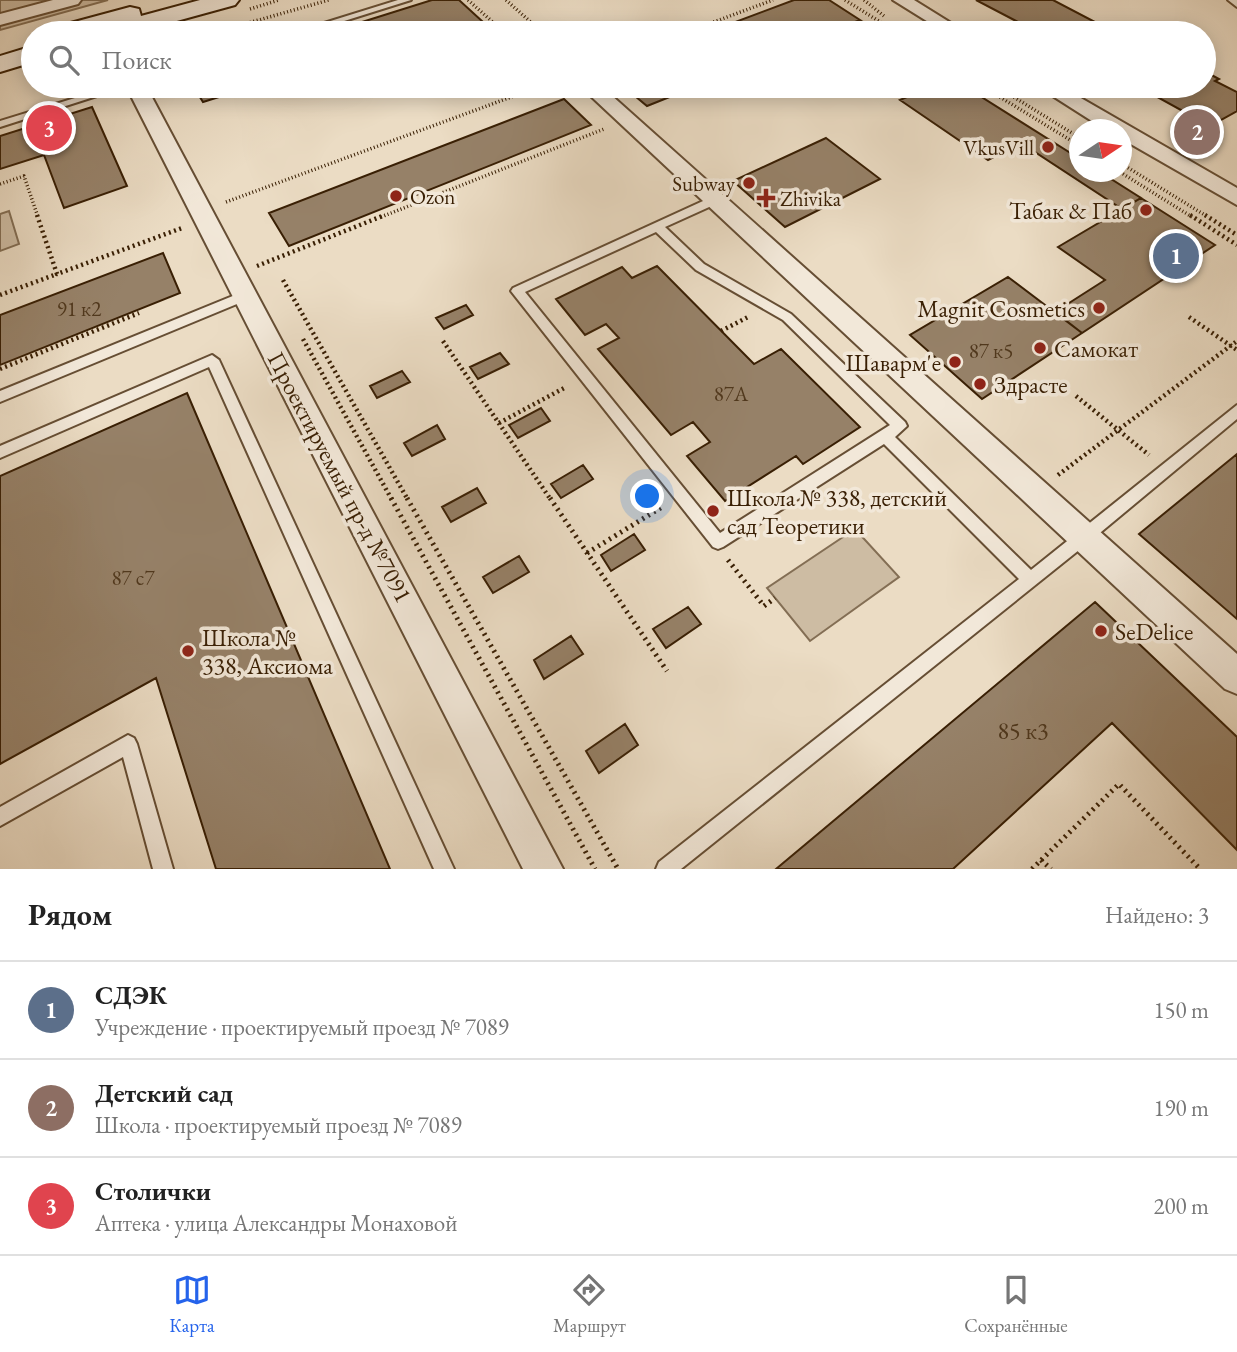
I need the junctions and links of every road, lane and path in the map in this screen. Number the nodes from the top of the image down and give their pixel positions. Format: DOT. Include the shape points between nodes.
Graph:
graph roads {
  1 [pos="72,0"];
  2 [pos="183,0"];
  3 [pos="227,0"];
  4 [pos="329,0"];
  5 [pos="407,0"];
  6 [pos="468,0"];
  7 [pos="506,0"];
  8 [pos="773,0"];
  9 [pos="845,0"];
  10 [pos="902,0"];
  11 [pos="1232,0"];
  12 [pos="1237,4"];
  13 [pos="0,20"];
  14 [pos="105,21"];
  15 [pos="151,21"];
  16 [pos="256,21"];
  17 [pos="337,21"];
  18 [pos="492,21"];
  19 [pos="529,21"];
  20 [pos="716,21"];
  21 [pos="879,21"];
  22 [pos="938,21"];
  23 [pos="21,44"];
  24 [pos="0,50"];
  25 [pos="21,58"];
  26 [pos="0,64"];
  27 [pos="85,98"];
  28 [pos="142,98"];
  29 [pos="508,98"];
  30 [pos="603,98"];
  31 [pos="1002,98"];
  32 [pos="1015,98"];
  33 [pos="1067,98"];
  34 [pos="1102,119"];
  35 [pos="627,120"];
  36 [pos="0,124"];
  37 [pos="1069,131"];
  38 [pos="1132,136"];
  39 [pos="1069,139"];
  40 [pos="1132,170"];
  41 [pos="1132,179"];
  42 [pos="0,184"];
  43 [pos="220,190"];
  44 [pos="1237,198"];
  45 [pos="714,200"];
  46 [pos="226,202"];
  47 [pos="202,211"];
  48 [pos="232,212"];
  49 [pos="657,226"];
  50 [pos="1237,235"];
  51 [pos="151,239"];
  52 [pos="1237,245"];
  53 [pos="255,254"];
  54 [pos="261,264"];
  55 [pos="57,274"];
  56 [pos="283,280"];
  57 [pos="249,282"];
  58 [pos="0,295"];
  59 [pos="149,309"];
  60 [pos="1189,317"];
  61 [pos="298,330"];
  62 [pos="443,341"];
  63 [pos="1237,341"];
  64 [pos="1231,346"];
  65 [pos="1237,350"];
  66 [pos="0,369"];
  67 [pos="586,377"];
  68 [pos="0,397"];
  69 [pos="1076,397"];
  70 [pos="1237,411"];
  71 [pos="499,423"];
  72 [pos="1118,430"];
  73 [pos="884,435"];
  74 [pos="0,452"];
  75 [pos="1166,469"];
  76 [pos="1034,492"];
  77 [pos="681,496"];
  78 [pos="1084,537"];
  79 [pos="718,542"];
  80 [pos="587,553"];
  81 [pos="1030,580"];
  82 [pos="775,598"];
  83 [pos="667,671"];
  84 [pos="1237,677"];
  85 [pos="0,817"];
  86 [pos="1041,860"];
  87 [pos="163,869"];
  88 [pos="444,869"];
  89 [pos="544,869"];
  90 [pos="595,869"];
  91 [pos="618,869"];
  92 [pos="666,869"];
  93 [pos="1031,869"];
  94 [pos="1051,869"];
  95 [pos="1200,869"];
  1 -- 13 [label="street"];
  2 -- 14 [label="main road"];
  3 -- 15 [label="main road"];
  4 -- 16 [label="path"];
  5 -- 17 [label="lane"];
  6 -- 18 [label="path"];
  7 -- 19 [label="path"];
  8 -- 20 [label="path"];
  9 -- 21 [label="path"];
  10 -- 22 [label="street"];
  11 -- 12 [label="lane"];
  23 -- 24 [label="main road"];
  25 -- 26 [label="main road"];
  27 -- 36 [label="lane"];
  28 -- 47 [label="street, Проектируемый пр-д №7091"];
  29 -- 46 [label="path"];
  30 -- 35 [label="street"];
  31 -- 39 [label="path"];
  32 -- 37 [label="path"];
  33 -- 34 [label="street"];
  35 -- 45 [label="street"];
  35 -- 54 [label="path"];
  38 -- 44 [label="street"];
  40 -- 50 [label="path"];
  41 -- 52 [label="path"];
  42 -- 55 [label="path" via="24,176"];
  43 -- 46 [label="path"];
  45 -- 49 [label="lane"];
  45 -- 76 [label="street"];
  46 -- 47 [label="path"];
  46 -- 48 [label="path"];
  47 -- 57 [label="street, Проектируемый пр-д №7091"];
  49 -- 67 [label="lane" via="517,291"];
  49 -- 73 [label="lane" via="699,267 788,317 900,426"];
  51 -- 55 [label="path"];
  53 -- 54 [label="path"];
  54 -- 57 [label="path"];
  54 -- 57 [label="path"];
  55 -- 58 [label="path"];
  56 -- 91 [label="path"];
  57 -- 68 [label="lane"];
  57 -- 89 [label="street, Проектируемый пр-д №7091"];
  59 -- 66 [label="path"];
  60 -- 64 [label="path"];
  61 -- 90 [label="path"];
  62 -- 71 [label="path"];
  63 -- 64 [label="path"];
  64 -- 65 [label="path"];
  64 -- 72 [label="path"];
  67 -- 71 [label="path"];
  67 -- 77 [label="lane"];
  69 -- 72 [label="path"];
  70 -- 75 [label="lane"];
  71 -- 80 [label="path"];
  72 -- 75 [label="path"];
  72 -- 76 [label="path"];
  73 -- 79 [label="lane"];
  73 -- 81 [label="lane"];
  74 -- 88 [label="lane" via="212,360"];
  75 -- 78 [label="lane"];
  76 -- 78 [label="street"];
  77 -- 79 [label="lane"];
  77 -- 80 [label="path"];
  78 -- 81 [label="lane"];
  78 -- 84 [label="street"];
  79 -- 82 [label="path" via="719,550 764,606"];
  80 -- 83 [label="path"];
  81 -- 92 [label="lane"];
  85 -- 87 [label="lane" via="128,744"];
  86 -- 93 [label="path"];
  86 -- 94 [label="path"];
  86 -- 95 [label="path" via="1119,784"];
}
